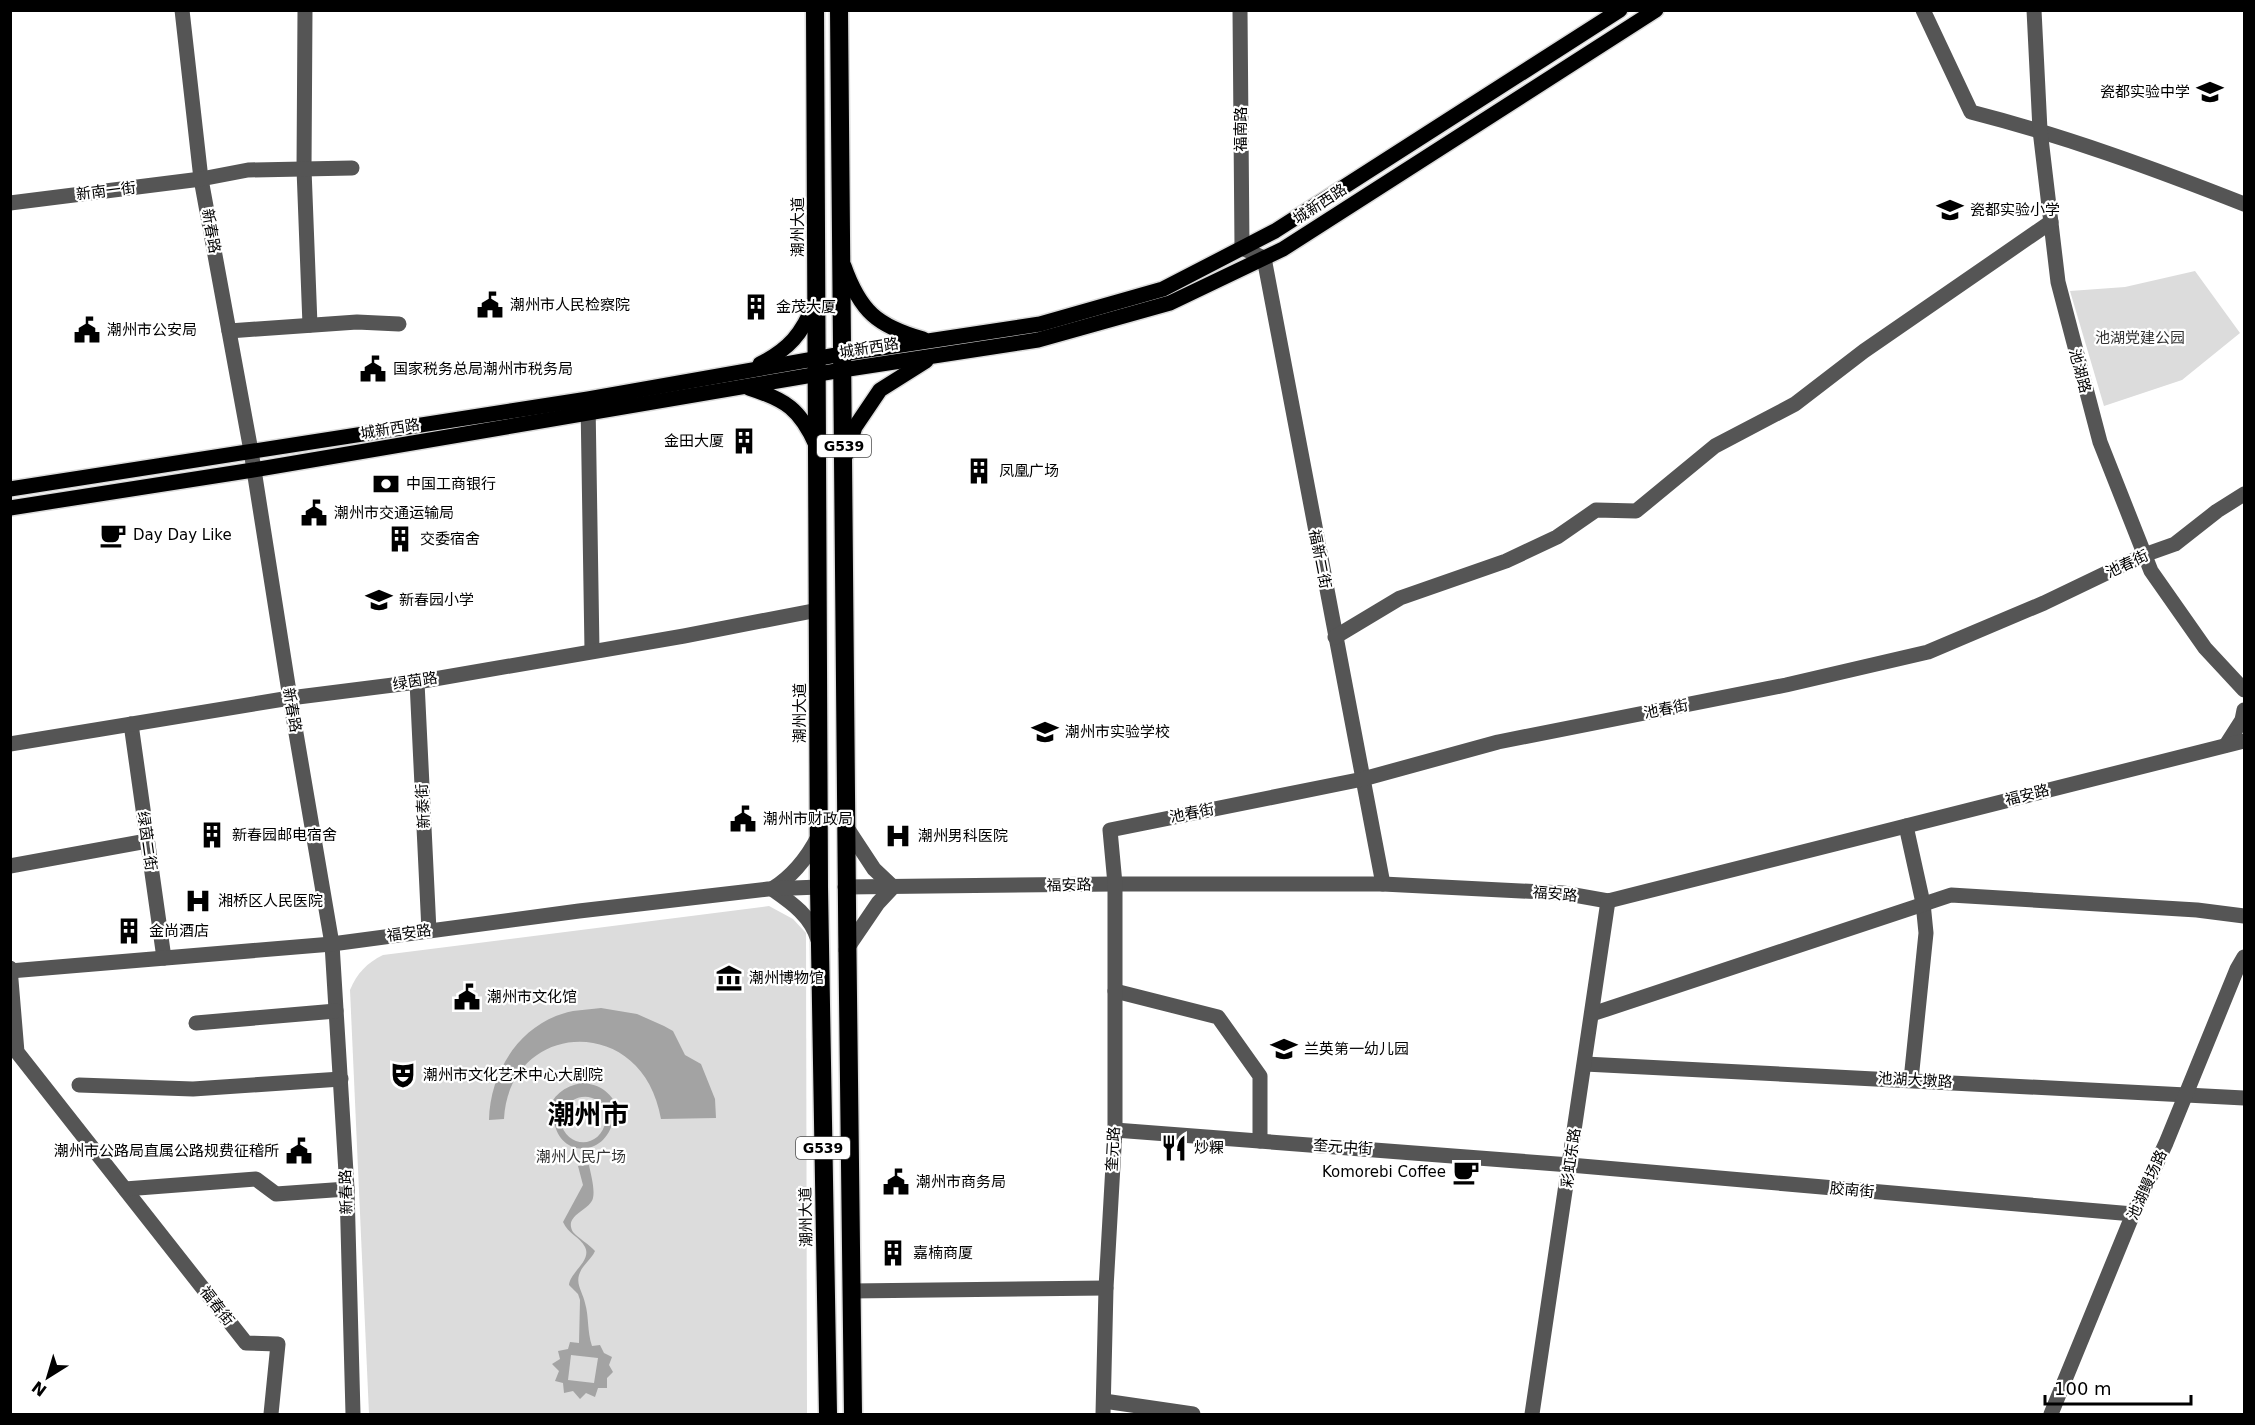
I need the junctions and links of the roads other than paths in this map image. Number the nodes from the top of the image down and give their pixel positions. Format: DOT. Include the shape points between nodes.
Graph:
graph roads {
  1 [pos="182,10"];
  2 [pos="305,10"];
  3 [pos="815,10"];
  4 [pos="839,10"];
  5 [pos="1240,10"];
  6 [pos="1620,10"];
  7 [pos="1656,10"];
  8 [pos="1923,10"];
  9 [pos="2034,10"];
  10 [pos="2040,130"];
  11 [pos="352,168"];
  12 [pos="304,169"];
  13 [pos="201,178"];
  14 [pos="10,203"];
  15 [pos="2244,204"];
  16 [pos="2051,222"];
  17 [pos="1242,248"];
  18 [pos="841,257"];
  19 [pos="1264,258"];
  20 [pos="816,298"];
  21 [pos="399,324"];
  22 [pos="310,326"];
  23 [pos="229,331"];
  24 [pos="929,341"];
  25 [pos="935,356"];
  26 [pos="842,362"];
  27 [pos="817,367"];
  28 [pos="747,371"];
  29 [pos="746,387"];
  30 [pos="588,406"];
  31 [pos="817,449"];
  32 [pos="250,451"];
  33 [pos="844,461"];
  34 [pos="253,470"];
  35 [pos="10,489"];
  36 [pos="2244,494"];
  37 [pos="10,508"];
  38 [pos="2144,555"];
  39 [pos="818,610"];
  40 [pos="1335,637"];
  41 [pos="592,650"];
  42 [pos="417,682"];
  43 [pos="2244,690"];
  44 [pos="290,698"];
  45 [pos="2244,710"];
  46 [pos="131,724"];
  47 [pos="2244,741"];
  48 [pos="10,744"];
  49 [pos="2226,745"];
  50 [pos="1363,779"];
  51 [pos="845,825"];
  52 [pos="1906,826"];
  53 [pos="819,837"];
  54 [pos="147,841"];
  55 [pos="10,866"];
  56 [pos="1115,884"];
  57 [pos="1383,884"];
  58 [pos="813,887"];
  59 [pos="845,887"];
  60 [pos="893,887"];
  61 [pos="772,889"];
  62 [pos="1608,901"];
  63 [pos="1923,903"];
  64 [pos="2244,916"];
  65 [pos="429,931"];
  66 [pos="820,944"];
  67 [pos="332,945"];
  68 [pos="846,950"];
  69 [pos="2244,957"];
  70 [pos="164,958"];
  71 [pos="11,970"];
  72 [pos="1115,991"];
  73 [pos="336,1011"];
  74 [pos="1592,1014"];
  75 [pos="196,1023"];
  76 [pos="14,1046"];
  77 [pos="1584,1065"];
  78 [pos="341,1079"];
  79 [pos="1911,1080"];
  80 [pos="79,1085"];
  81 [pos="2185,1094"];
  82 [pos="2244,1098"];
  83 [pos="1115,1130"];
  84 [pos="1260,1141"];
  85 [pos="1570,1165"];
  86 [pos="124,1189"];
  87 [pos="347,1189"];
  88 [pos="2133,1214"];
  89 [pos="1106,1288"];
  90 [pos="851,1291"];
  91 [pos="1103,1408"];
  92 [pos="271,1414"];
  93 [pos="354,1414"];
  94 [pos="828,1414"];
  95 [pos="853,1414"];
  96 [pos="1193,1414"];
  97 [pos="1532,1414"];
  98 [pos="2051,1414"];
  1 -- 13 [label="street, 新春路"];
  2 -- 12 [label="street"];
  3 -- 20 [label="highway, 潮州大道 / G539"];
  4 -- 18 [label="highway, G539"];
  5 -- 17 [label="street, 福南路"];
  6 -- 17 [label="main road, 城新西路" via="1275,231"];
  7 -- 19 [label="main road, 城新西路"];
  8 -- 10 [label="street" via="1971,112"];
  9 -- 10 [label="street, 池湖路"];
  10 -- 15 [label="street"];
  10 -- 16 [label="street, 池湖路"];
  11 -- 12 [label="street, 新南一街"];
  12 -- 13 [label="street, 新南一街" via="248,170"];
  12 -- 22 [label="street"];
  13 -- 14 [label="street, 新南一街"];
  13 -- 23 [label="street, 新春路"];
  16 -- 38 [label="street, 池湖路" via="2058,282 2085,392"];
  16 -- 40 [label="street" via="1795,404 1715,446 1636,511 1596,510 1557,537 1506,561 1400,598"];
  17 -- 19 [label="street"];
  17 -- 24 [label="main road, 城新西路" via="1163,290 1040,324"];
  18 -- 24 [label="main road" via="860,303 878,320"];
  18 -- 26 [label="highway, G539"];
  19 -- 25 [label="main road, 城新西路" via="1170,303 1038,340"];
  19 -- 40 [label="street, 福新二街"];
  20 -- 27 [label="highway, 潮州大道 / G539"];
  20 -- 28 [label="main road" via="793,342"];
  21 -- 22 [label="street"];
  22 -- 23 [label="street"];
  23 -- 32 [label="street, 新春路"];
  24 -- 26 [label="main road, 城新西路"];
  25 -- 26 [label="main road, 城新西路"];
  25 -- 33 [label="main road" via="880,390 855,427"];
  26 -- 27 [label="main road, 城新西路"];
  26 -- 33 [label="highway, G539"];
  27 -- 28 [label="main road, 城新西路"];
  27 -- 29 [label="main road, 城新西路"];
  27 -- 31 [label="highway, 潮州大道 / G539"];
  28 -- 30 [label="main road, 城新西路"];
  29 -- 30 [label="main road, 城新西路"];
  29 -- 31 [label="main road" via="792,408 806,424"];
  30 -- 32 [label="main road, 城新西路"];
  30 -- 34 [label="main road, 城新西路"];
  30 -- 41 [label="street"];
  31 -- 39 [label="highway, 潮州大道 / G539"];
  32 -- 34 [label="street, 新春路"];
  32 -- 35 [label="main road, 城新西路"];
  33 -- 51 [label="highway, G539"];
  34 -- 37 [label="main road, 城新西路"];
  34 -- 44 [label="street, 新春路"];
  36 -- 38 [label="street, 池春街" via="2175,544"];
  38 -- 43 [label="street, 池湖路" via="2188,626"];
  38 -- 50 [label="street, 池春街" via="1928,652 1786,685 1498,742"];
  39 -- 41 [label="street, 绿茵路"];
  39 -- 53 [label="highway, 潮州大道 / G539"];
  40 -- 50 [label="street, 福新二街"];
  41 -- 42 [label="street, 绿茵路"];
  42 -- 44 [label="street, 绿茵路"];
  42 -- 65 [label="street, 新泰街"];
  44 -- 46 [label="street, 绿茵路"];
  44 -- 67 [label="street, 新春路"];
  45 -- 49 [label="street"];
  46 -- 48 [label="street, 绿茵路"];
  46 -- 54 [label="street, 绿茵二街"];
  47 -- 49 [label="street, 福安路"];
  49 -- 52 [label="street, 福安路"];
  50 -- 56 [label="street, 池春街" via="1110,830"];
  50 -- 57 [label="street, 福新二街"];
  51 -- 59 [label="highway, G539"];
  51 -- 60 [label="street" via="874,868"];
  52 -- 62 [label="street, 福安路"];
  52 -- 63 [label="street"];
  53 -- 58 [label="highway, 潮州大道 / G539"];
  53 -- 61 [label="street" via="802,863"];
  54 -- 55 [label="street"];
  54 -- 70 [label="street, 绿茵二街"];
  56 -- 57 [label="street, 福安路"];
  56 -- 60 [label="street, 福安路"];
  56 -- 72 [label="street, 奎元路"];
  57 -- 62 [label="street, 福安路" via="1563,893"];
  58 -- 61 [label="street, 福安路"];
  58 -- 66 [label="highway, 潮州大道 / G539"];
  59 -- 60 [label="street, 福安路"];
  59 -- 68 [label="highway, G539"];
  60 -- 68 [label="street"];
  61 -- 65 [label="street, 福安路"];
  61 -- 66 [label="street" via="812,924"];
  62 -- 74 [label="street, 彩虹东路"];
  63 -- 64 [label="street" via="1951,895"];
  63 -- 74 [label="street"];
  63 -- 79 [label="street" via="1926,933"];
  65 -- 67 [label="street, 福安路"];
  66 -- 94 [label="highway, 潮州大道 / G539"];
  67 -- 70 [label="street, 福安路"];
  67 -- 73 [label="street, 新春路"];
  68 -- 90 [label="highway, G539"];
  69 -- 81 [label="street, 池湖鳗场路"];
  70 -- 71 [label="street, 福安路"];
  71 -- 76 [label="street, 福春街"];
  72 -- 83 [label="street, 奎元路"];
  72 -- 84 [label="street" via="1218,1017 1260,1076"];
  73 -- 75 [label="street"];
  73 -- 78 [label="street, 新春路"];
  74 -- 77 [label="street, 彩虹东路"];
  76 -- 86 [label="street, 福春街"];
  77 -- 79 [label="street, 池湖大墩路"];
  77 -- 85 [label="street, 彩虹东路"];
  78 -- 80 [label="street" via="193,1089"];
  78 -- 87 [label="street, 新春路"];
  79 -- 81 [label="street, 池湖大墩路"];
  81 -- 82 [label="street, 池湖大墩路"];
  81 -- 88 [label="street, 池湖鳗场路"];
  83 -- 84 [label="street, 奎元中街"];
  83 -- 89 [label="street, 奎元路"];
  84 -- 85 [label="street, 奎元中街"];
  85 -- 88 [label="street, 胶南街"];
  85 -- 97 [label="street, 彩虹东路"];
  86 -- 87 [label="street" via="256,1179 276,1194"];
  86 -- 92 [label="street, 福春街" via="246,1343 278,1344"];
  87 -- 93 [label="street, 新春路"];
  88 -- 98 [label="street, 池湖鳗场路"];
  89 -- 90 [label="street"];
  89 -- 91 [label="street, 奎元路"];
  90 -- 95 [label="highway, G539"];
  91 -- 96 [label="street"];
}
